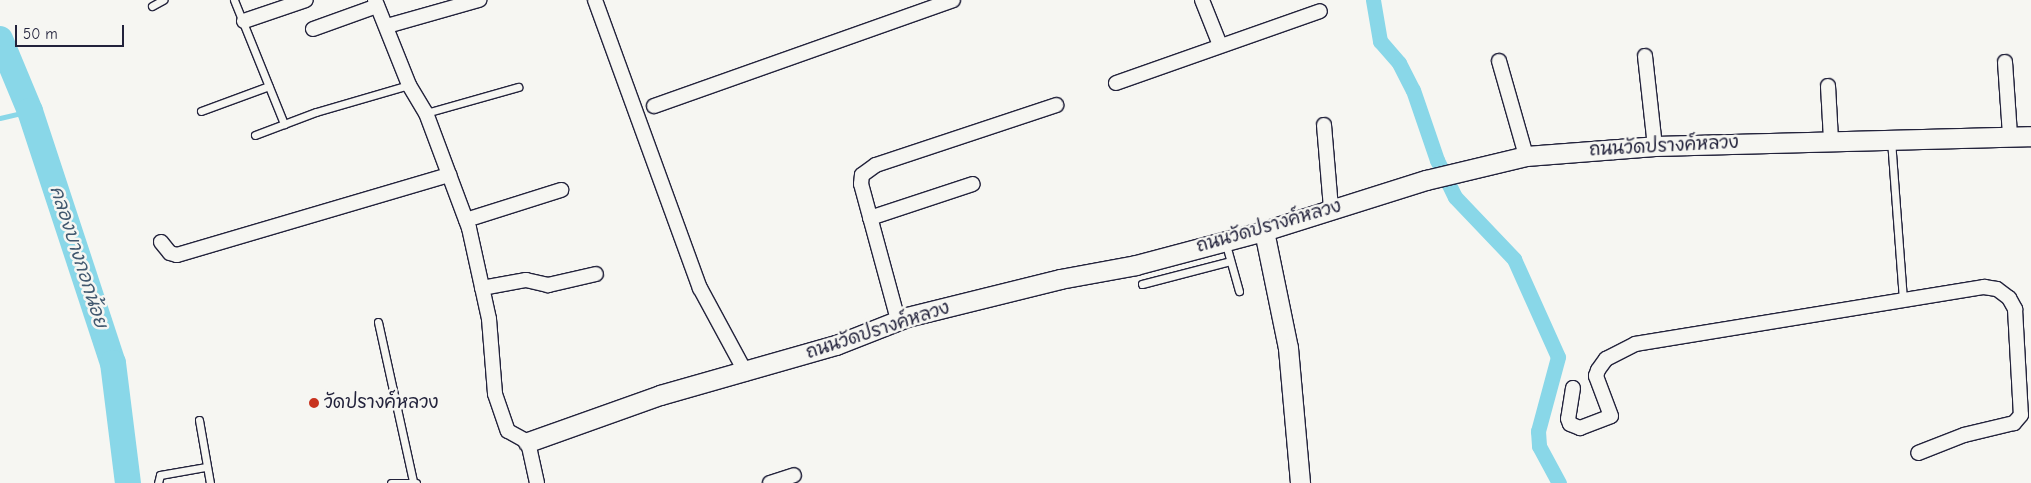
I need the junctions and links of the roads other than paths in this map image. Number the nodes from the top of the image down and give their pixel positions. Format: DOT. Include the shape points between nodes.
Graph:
graph roads {
  1 [pos="163,0"];
  2 [pos="234,0"];
  3 [pos="306,0"];
  4 [pos="479,0"];
  5 [pos="595,0"];
  6 [pos="954,0"];
  7 [pos="1202,0"];
  8 [pos="376,3"];
  9 [pos="152,6"];
  10 [pos="1320,11"];
  11 [pos="244,21"];
  12 [pos="387,26"];
  13 [pos="313,29"];
  14 [pos="1220,45"];
  15 [pos="1645,56"];
  16 [pos="1499,60"];
  17 [pos="2005,62"];
  18 [pos="1116,83"];
  19 [pos="409,85"];
  20 [pos="269,86"];
  21 [pos="1828,86"];
  22 [pos="518,88"];
  23 [pos="1056,105"];
  24 [pos="654,106"];
  25 [pos="201,112"];
  26 [pos="426,113"];
  27 [pos="284,124"];
  28 [pos="1324,125"];
  29 [pos="255,135"];
  30 [pos="2010,136"];
  31 [pos="2031,136"];
  32 [pos="1891,139"];
  33 [pos="1832,140"];
  34 [pos="1655,146"];
  35 [pos="1526,156"];
  36 [pos="449,175"];
  37 [pos="973,184"];
  38 [pos="561,190"];
  39 [pos="1332,209"];
  40 [pos="870,218"];
  41 [pos="466,220"];
  42 [pos="1264,231"];
  43 [pos="1225,241"];
  44 [pos="161,242"];
  45 [pos="1230,261"];
  46 [pos="596,274"];
  47 [pos="1142,284"];
  48 [pos="482,288"];
  49 [pos="1240,291"];
  50 [pos="1903,302"];
  51 [pos="898,320"];
  52 [pos="378,322"];
  53 [pos="746,373"];
  54 [pos="1573,388"];
  55 [pos="2026,409"];
  56 [pos="198,420"];
  57 [pos="528,442"];
  58 [pos="1918,453"];
  59 [pos="206,467"];
  60 [pos="794,476"];
  61 [pos="415,482"];
  62 [pos="158,483"];
  63 [pos="210,483"];
  64 [pos="391,483"];
  65 [pos="537,483"];
  66 [pos="770,483"];
  67 [pos="1300,483"];
  1 -- 9 [label="lane"];
  2 -- 11 [label="lane"];
  3 -- 11 [label="street"];
  4 -- 12 [label="street"];
  5 -- 53 [label="street" via="700,288"];
  6 -- 24 [label="street"];
  7 -- 14 [label="street"];
  8 -- 12 [label="street"];
  8 -- 13 [label="street"];
  10 -- 14 [label="street"];
  11 -- 20 [label="lane"];
  12 -- 19 [label="street"];
  14 -- 18 [label="street"];
  15 -- 34 [label="street"];
  16 -- 35 [label="street"];
  17 -- 30 [label="street"];
  19 -- 26 [label="street"];
  19 -- 27 [label="lane"];
  20 -- 25 [label="lane"];
  20 -- 27 [label="lane"];
  21 -- 33 [label="street"];
  22 -- 26 [label="lane"];
  23 -- 40 [label="street" via="866,170 861,184"];
  26 -- 36 [label="street"];
  27 -- 29 [label="lane"];
  28 -- 39 [label="street"];
  30 -- 31 [label="street, ถนนวัดปรางค์หลวง"];
  30 -- 32 [label="street, ถนนวัดปรางค์หลวง"];
  32 -- 33 [label="street, ถนนวัดปรางค์หลวง"];
  32 -- 50 [label="lane"];
  33 -- 34 [label="street, ถนนวัดปรางค์หลวง"];
  34 -- 35 [label="street, ถนนวัดปรางค์หลวง"];
  35 -- 39 [label="street, ถนนวัดปรางค์หลวง" via="1450,173"];
  36 -- 41 [label="street"];
  36 -- 44 [label="street" via="177,255 170,253"];
  37 -- 40 [label="street"];
  38 -- 41 [label="street"];
  39 -- 42 [label="street, ถนนวัดปรางค์หลวง"];
  40 -- 51 [label="street"];
  41 -- 48 [label="street"];
  42 -- 43 [label="street, ถนนวัดปรางค์หลวง"];
  42 -- 67 [label="street" via="1288,348"];
  43 -- 45 [label="lane"];
  43 -- 51 [label="street, ถนนวัดปรางค์หลวง"];
  45 -- 47 [label="lane"];
  45 -- 49 [label="lane"];
  46 -- 48 [label="street" via="548,284 526,280"];
  48 -- 57 [label="street" via="496,394 508,432"];
  50 -- 54 [label="street" via="1635,344 1606,359 1598,370 1596,376 1611,416 1580,428 1570,424 1568,419"];
  50 -- 55 [label="street" via="1984,287 1996,289 2009,298 2015,309"];
  51 -- 53 [label="street, ถนนวัดปรางค์หลวง"];
  52 -- 61 [label="lane"];
  53 -- 57 [label="street, ถนนวัดปรางค์หลวง" via="660,395"];
  55 -- 58 [label="street" via="2014,423 1964,435"];
  56 -- 59 [label="lane"];
  57 -- 65 [label="street"];
  59 -- 62 [label="lane" via="160,475"];
  59 -- 63 [label="lane"];
  60 -- 66 [label="street"];
  61 -- 64 [label="lane"];
}
